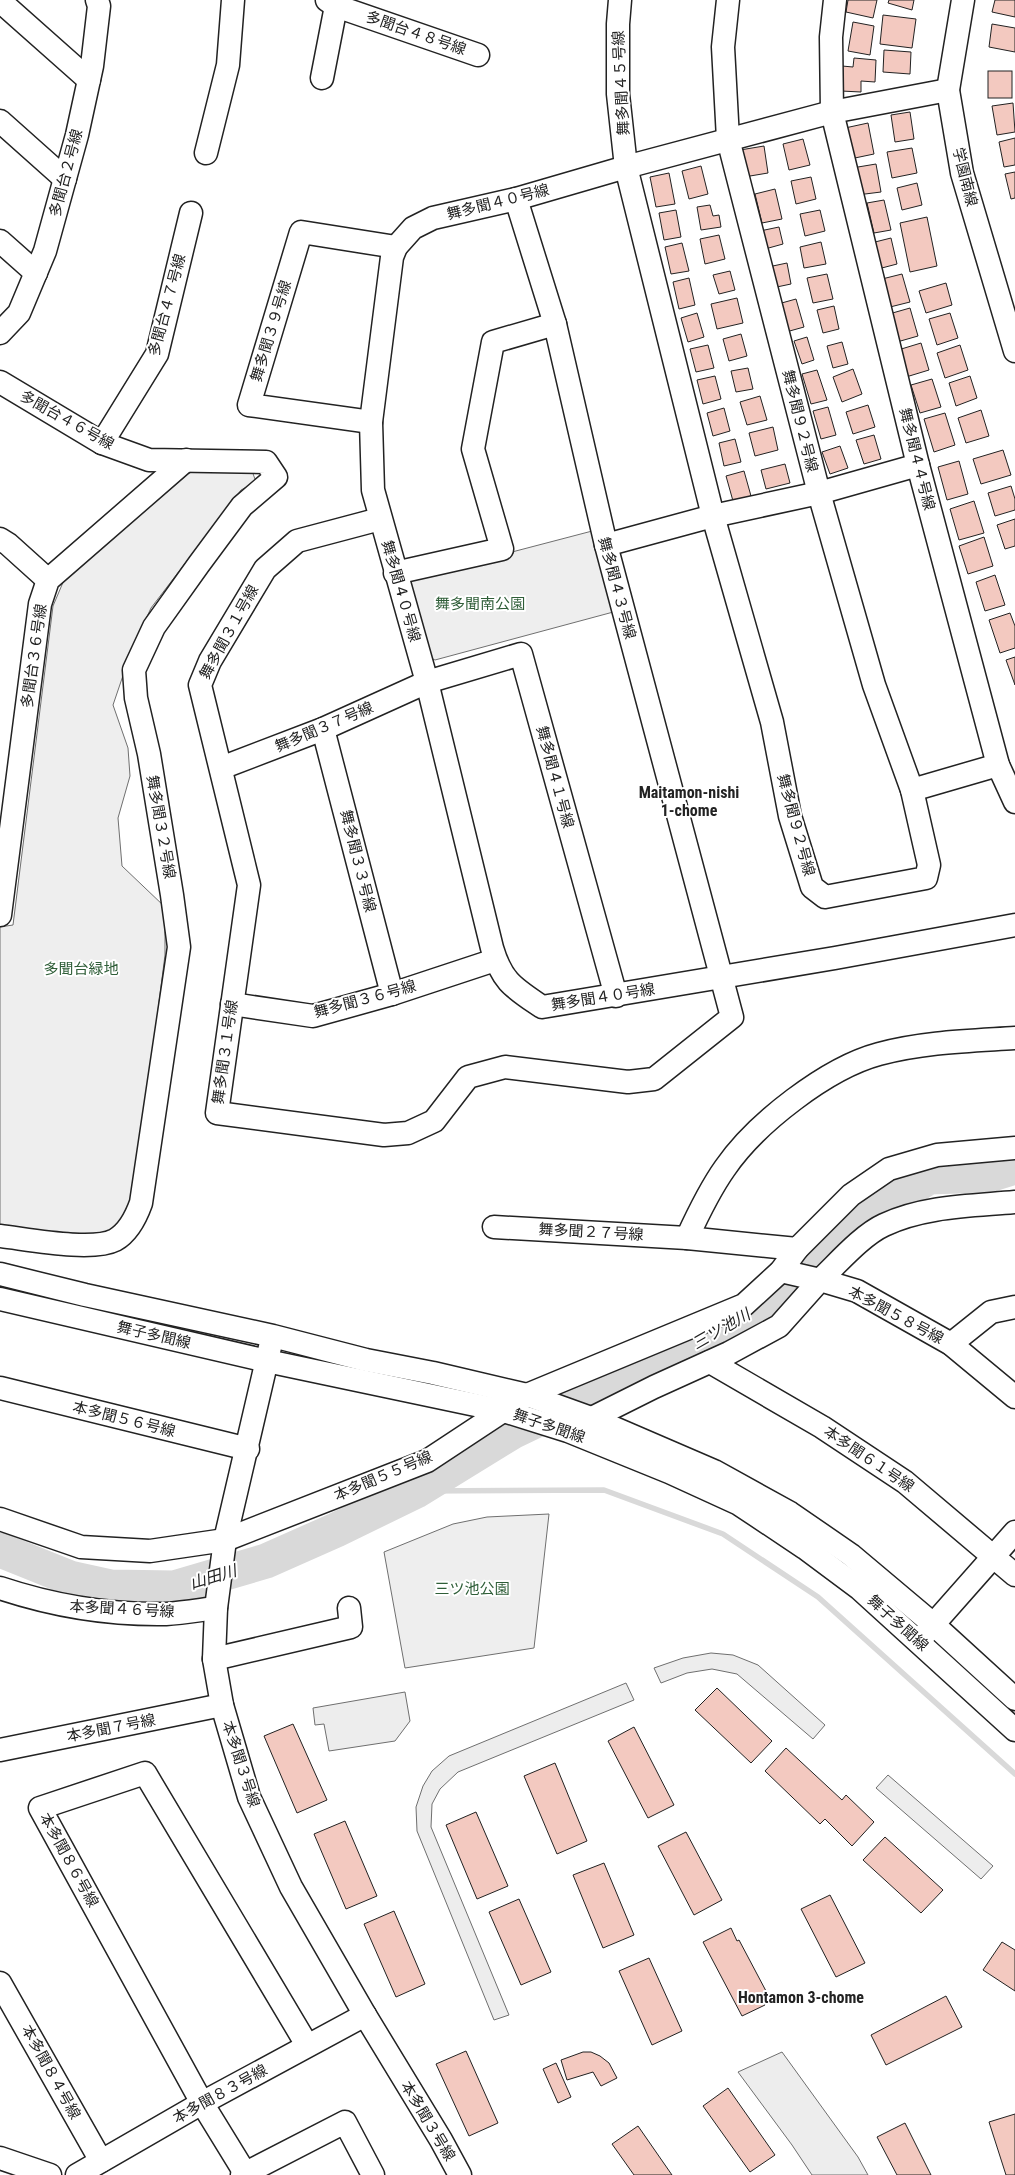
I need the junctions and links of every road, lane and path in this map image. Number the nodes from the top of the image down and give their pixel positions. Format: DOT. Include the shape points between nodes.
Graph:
graph roads {
  1 [pos="97,0"];
  2 [pos="233,0"];
  3 [pos="620,0"];
  4 [pos="728,0"];
  5 [pos="835,0"];
  6 [pos="963,0"];
  7 [pos="0,1"];
  8 [pos="331,3"];
  9 [pos="478,55"];
  10 [pos="322,78"];
  11 [pos="89,80"];
  12 [pos="948,90"];
  13 [pos="832,112"];
  14 [pos="0,120"];
  15 [pos="728,139"];
  16 [pos="206,153"];
  17 [pos="626,166"];
  18 [pos="65,179"];
  19 [pos="516,199"];
  20 [pos="191,213"];
  21 [pos="0,241"];
  22 [pos="396,247"];
  23 [pos="36,273"];
  24 [pos="555,324"];
  25 [pos="0,333"];
  26 [pos="1015,351"];
  27 [pos="0,382"];
  28 [pos="370,422"];
  29 [pos="102,443"];
  30 [pos="186,460"];
  31 [pos="918,465"];
  32 [pos="276,477"];
  33 [pos="819,493"];
  34 [pos="713,516"];
  35 [pos="380,519"];
  36 [pos="0,540"];
  37 [pos="606,545"];
  38 [pos="395,573"];
  39 [pos="48,580"];
  40 [pos="427,682"];
  41 [pos="323,729"];
  42 [pos="998,765"];
  43 [pos="221,768"];
  44 [pos="9,775"];
  45 [pos="912,790"];
  46 [pos="1015,802"];
  47 [pos="0,915"];
  48 [pos="1015,925"];
  49 [pos="495,960"];
  50 [pos="720,978"];
  51 [pos="392,994"];
  52 [pos="616,996"];
  53 [pos="232,1004"];
  54 [pos="1015,1038"];
  55 [pos="1015,1148"];
  56 [pos="1015,1202"];
  57 [pos="494,1228"];
  58 [pos="0,1236"];
  59 [pos="687,1238"];
  60 [pos="796,1249"];
  61 [pos="781,1271"];
  62 [pos="0,1274"];
  63 [pos="820,1280"];
  64 [pos="0,1299"];
  65 [pos="1015,1307"];
  66 [pos="273,1336"];
  67 [pos="951,1344"];
  68 [pos="267,1361"];
  69 [pos="710,1362"];
  70 [pos="0,1388"];
  71 [pos="527,1395"];
  72 [pos="1015,1397"];
  73 [pos="504,1411"];
  74 [pos="591,1418"];
  75 [pos="568,1430"];
  76 [pos="248,1449"];
  77 [pos="0,1519"];
  78 [pos="1015,1532"];
  79 [pos="225,1540"];
  80 [pos="993,1556"];
  81 [pos="1015,1575"];
  82 [pos="0,1588"];
  83 [pos="216,1608"];
  84 [pos="932,1624"];
  85 [pos="351,1625"];
  86 [pos="918,1642"];
  87 [pos="214,1659"];
  88 [pos="1015,1699"];
  89 [pos="222,1705"];
  90 [pos="1015,1730"];
  91 [pos="0,1750"];
  92 [pos="0,1982"];
  93 [pos="365,2015"];
  94 [pos="307,2045"];
  95 [pos="202,2103"];
  96 [pos="0,2158"];
  97 [pos="101,2161"];
  98 [pos="244,2174"];
  99 [pos="50,2175"];
  100 [pos="77,2175"];
  101 [pos="373,2175"];
  102 [pos="460,2175"];
  1 -- 11 [label="street, 多聞台２号線" via="99,6"];
  2 -- 16 [label="street" via="228,65"];
  3 -- 17 [label="street, 舞多聞４５号線" via="618,94"];
  4 -- 15 [label="street, 舞多聞９２号線" via="723,47"];
  5 -- 13 [label="street" via="831,37"];
  6 -- 12 [label="street, 学園南線"];
  7 -- 11 [label="street"];
  8 -- 9 [label="street, 多聞台４８号線"];
  8 -- 10 [label="street"];
  11 -- 18 [label="street, 多聞台２号線"];
  12 -- 13 [label="street, 舞多聞４０号線"];
  12 -- 26 [label="street, 学園南線" via="962,173"];
  13 -- 15 [label="street, 舞多聞４０号線"];
  13 -- 31 [label="street, 舞多聞４４号線"];
  14 -- 18 [label="street"];
  15 -- 17 [label="street, 舞多聞４０号線"];
  15 -- 33 [label="street, 舞多聞９２号線"];
  17 -- 19 [label="street, 舞多聞４０号線"];
  17 -- 34 [label="street, 舞多聞９２号線"];
  18 -- 23 [label="street, 多聞台２号線"];
  19 -- 22 [label="street, 舞多聞４０号線" via="433,218 413,228"];
  19 -- 24 [label="street, 舞多聞４３号線"];
  20 -- 29 [label="street, 多聞台４７号線" via="156,354"];
  21 -- 23 [label="street"];
  22 -- 28 [label="street, 舞多聞４０号線"];
  22 -- 28 [label="street, 舞多聞３９号線" via="301,232 248,405"];
  23 -- 25 [label="street, 多聞台２号線" via="19,313"];
  24 -- 37 [label="street, 舞多聞４３号線"];
  24 -- 38 [label="street" via="493,342 473,449 502,549"];
  27 -- 29 [label="street, 多聞台４６号線"];
  28 -- 35 [label="street, 舞多聞４０号線" via="373,490"];
  29 -- 30 [label="street, 多聞台４６号線" via="149,460"];
  30 -- 32 [label="street, 多聞台４６号線" via="266,462"];
  30 -- 39 [label="street"];
  31 -- 33 [label="street"];
  31 -- 42 [label="street, 舞多聞４４号線"];
  32 -- 58 [label="street, 舞多聞３２号線" via="242,506 199,564 154,627 134,670 136,698 149,754 179,947 141,1203 134,1222 114,1240 86,1246"];
  33 -- 34 [label="street"];
  33 -- 45 [label="street, 舞多聞９２号線" via="874,685"];
  34 -- 37 [label="street"];
  34 -- 45 [label="street, 舞多聞９２号線" via="772,722 790,816 812,887 825,897 926,878 929,865"];
  35 -- 38 [label="street, 舞多聞４０号線"];
  35 -- 43 [label="street, 舞多聞３１号線" via="297,540 265,569 210,661 200,685"];
  36 -- 39 [label="street"];
  37 -- 50 [label="street, 舞多聞４３号線"];
  38 -- 40 [label="street, 舞多聞４０号線"];
  39 -- 44 [label="street, 多聞台３６号線" via="40,604"];
  40 -- 41 [label="street, 舞多聞３７号線"];
  40 -- 49 [label="street, 舞多聞４０号線"];
  40 -- 52 [label="street, 舞多聞４１号線" via="521,654"];
  41 -- 43 [label="street, 舞多聞３７号線"];
  41 -- 51 [label="street, 舞多聞３３号線"];
  42 -- 45 [label="street"];
  42 -- 46 [label="street, 舞多聞４４号線"];
  43 -- 53 [label="street, 舞多聞３１号線" via="249,885"];
  44 -- 47 [label="street, 多聞台３６号線"];
  48 -- 50 [label="street, 舞多聞４０号線"];
  49 -- 51 [label="street, 舞多聞３６号線"];
  49 -- 52 [label="street, 舞多聞４０号線" via="511,986 542,1007"];
  50 -- 52 [label="street, 舞多聞４０号線"];
  50 -- 53 [label="street, 舞多聞３１号線" via="732,1017 654,1079 628,1082 504,1067 468,1076 434,1121 408,1133 384,1135 217,1113"];
  51 -- 53 [label="street, 舞多聞３６号線" via="312,1016"];
  54 -- 59 [label="street" via="925,1044 878,1054 840,1070 796,1097 752,1138 726,1167"];
  55 -- 60 [label="street" via="937,1155 889,1169 851,1195"];
  56 -- 63 [label="street" via="920,1212 882,1225"];
  57 -- 59 [label="street, 舞多聞２７号線"];
  59 -- 60 [label="street, 舞多聞２７号線"];
  60 -- 61 [label="street, 本多聞５５号線"];
  61 -- 63 [label="street"];
  61 -- 71 [label="street, 本多聞５５号線" via="744,1304"];
  62 -- 66 [label="street, 舞子多聞線"];
  63 -- 67 [label="street, 本多聞５８号線" via="857,1291"];
  63 -- 69 [label="street" via="779,1326"];
  64 -- 68 [label="street, 舞子多聞線"];
  65 -- 67 [label="street" via="991,1312"];
  66 -- 68 [label="street, 本多聞３号線"];
  66 -- 71 [label="street, 舞子多聞線"];
  67 -- 72 [label="street, 本多聞５８号線"];
  68 -- 73 [label="street, 舞子多聞線"];
  68 -- 76 [label="street, 本多聞３号線"];
  69 -- 74 [label="street"];
  69 -- 80 [label="street, 本多聞６１号線" via="822,1427 905,1482"];
  70 -- 76 [label="street, 本多聞５６号線"];
  71 -- 73 [label="street, 本多聞５５号線"];
  71 -- 74 [label="street, 舞子多聞線"];
  73 -- 75 [label="street, 舞子多聞線"];
  73 -- 79 [label="street, 本多聞５５号線" via="427,1461"];
  74 -- 75 [label="street"];
  74 -- 84 [label="street, 舞子多聞線" via="714,1471 790,1513 850,1555"];
  75 -- 86 [label="street, 舞子多聞線" via="739,1504 860,1589"];
  76 -- 79 [label="street, 本多聞３号線"];
  77 -- 79 [label="street, 本多聞５５号線" via="81,1547 150,1551"];
  78 -- 80 [label="street"];
  79 -- 83 [label="street, 本多聞３号線"];
  80 -- 81 [label="street, 本多聞６１号線"];
  80 -- 84 [label="street"];
  82 -- 83 [label="street, 本多聞４６号線" via="82,1609 167,1614"];
  83 -- 87 [label="street, 本多聞３号線"];
  84 -- 86 [label="street"];
  84 -- 88 [label="street, 舞子多聞線"];
  85 -- 87 [label="street"];
  86 -- 90 [label="street, 舞子多聞線"];
  87 -- 89 [label="street, 本多聞３号線"];
  89 -- 91 [label="street, 本多聞７号線"];
  89 -- 93 [label="street, 本多聞３号線" via="253,1806 291,1886"];
  92 -- 97 [label="street, 本多聞８４号線"];
  93 -- 94 [label="street, 本多聞８３号線"];
  93 -- 102 [label="street, 本多聞３号線"];
  94 -- 95 [label="street, 本多聞８３号線"];
  94 -- 95 [label="street, 本多聞８６号線" via="145,1772 40,1808"];
  95 -- 97 [label="street, 本多聞８３号線"];
  95 -- 98 [label="street"];
  96 -- 99 [label="street"];
  97 -- 100 [label="street, 本多聞８３号線"];
  98 -- 101 [label="street" via="345,2122"];
}
